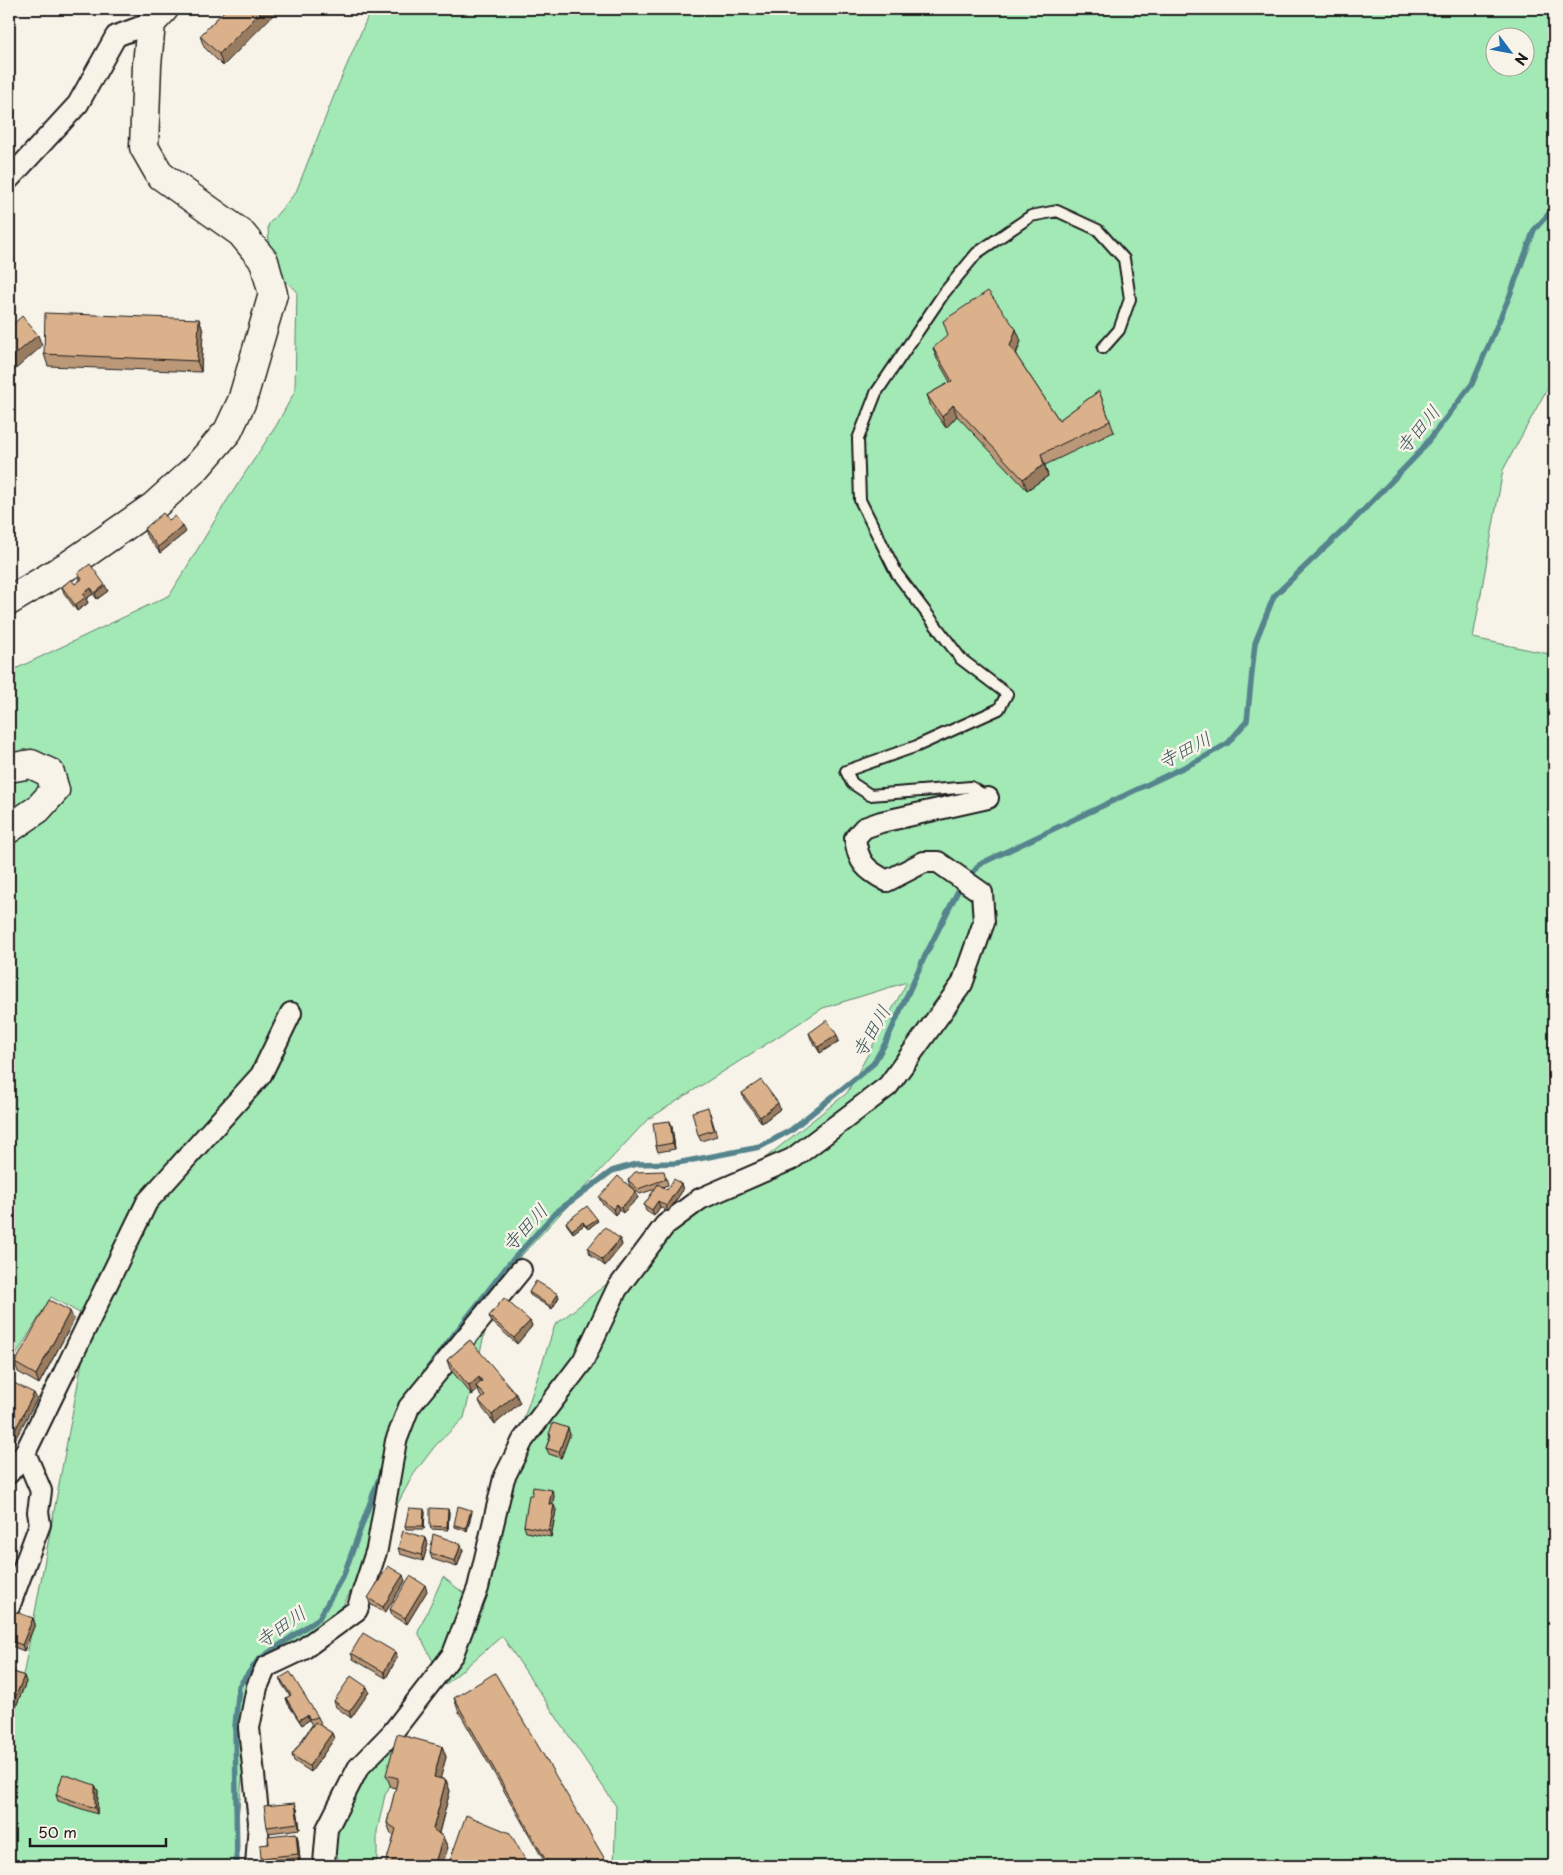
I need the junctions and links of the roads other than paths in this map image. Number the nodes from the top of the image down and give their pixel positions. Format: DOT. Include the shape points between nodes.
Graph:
graph roads {
  1 [pos="158,16"];
  2 [pos="9,179"];
  3 [pos="1103,348"];
  4 [pos="9,601"];
  5 [pos="9,768"];
  6 [pos="988,798"];
  7 [pos="9,829"];
  8 [pos="291,1013"];
  9 [pos="521,1270"];
  10 [pos="25,1453"];
  11 [pos="9,1473"];
  12 [pos="9,1608"];
  13 [pos="256,1866"];
  14 [pos="325,1866"];
  1 -- 2 [label="street" via="116,36 78,104"];
  1 -- 4 [label="street" via="147,65 144,147 160,175 241,234 264,261 273,294 242,401 228,431 196,468 154,506 69,565"];
  3 -- 6 [label="lane" via="1119,330 1130,299 1124,259 1098,230 1057,211 1031,216 977,253 944,293 876,393 858,438 860,500 897,574 961,659 1007,694 999,709 917,746 846,771 852,783 870,795 971,787"];
  5 -- 7 [label="street" via="31,764 50,773 55,790 38,809"];
  6 -- 14 [label="street" via="881,822 864,828 855,838 857,853 864,866 887,881 924,862 938,862 982,893 984,922 962,984 888,1086 792,1159 700,1200 665,1225 617,1289 583,1361 523,1440 504,1478 478,1588 453,1654 392,1733 358,1768 327,1829"];
  8 -- 10 [label="street" via="261,1075 147,1202"];
  9 -- 13 [label="street" via="409,1407 396,1441 377,1549 356,1610 302,1650 266,1667 257,1687 250,1728 259,1822"];
  10 -- 11 [label="street"];
  10 -- 12 [label="street" via="40,1491 40,1524"];
}
